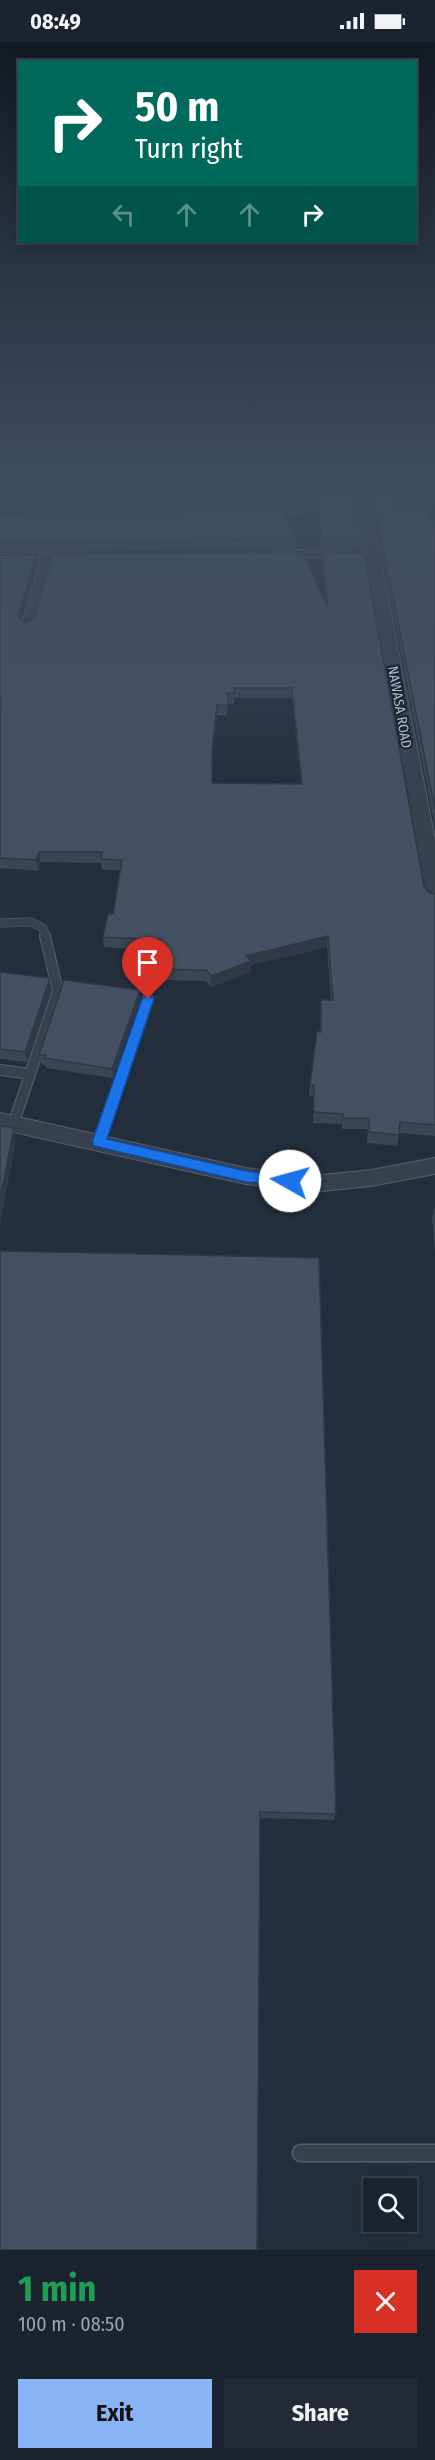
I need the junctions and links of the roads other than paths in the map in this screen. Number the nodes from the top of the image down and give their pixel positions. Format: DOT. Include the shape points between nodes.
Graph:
graph roads {
  1 [pos="39,584"];
  2 [pos="377,584"];
  3 [pos="27,627"];
  4 [pos="435,896"];
  5 [pos="0,923"];
  6 [pos="148,999"];
  7 [pos="0,1070"];
  8 [pos="30,1074"];
  9 [pos="7,1123"];
  10 [pos="99,1142"];
  11 [pos="435,1166"];
  12 [pos="301,2153"];
  13 [pos="435,2153"];
  1 -- 3 [label="street"];
  2 -- 4 [label="street, NAWASA ROAD"];
  5 -- 8 [label="lane" via="31,922 43,928 58,982"];
  6 -- 10 [label="lane"];
  7 -- 8 [label="lane"];
  8 -- 9 [label="lane"];
  9 -- 10 [label="street"];
  10 -- 11 [label="street" via="246,1176 312,1184"];
  12 -- 13 [label="lane"];
}
